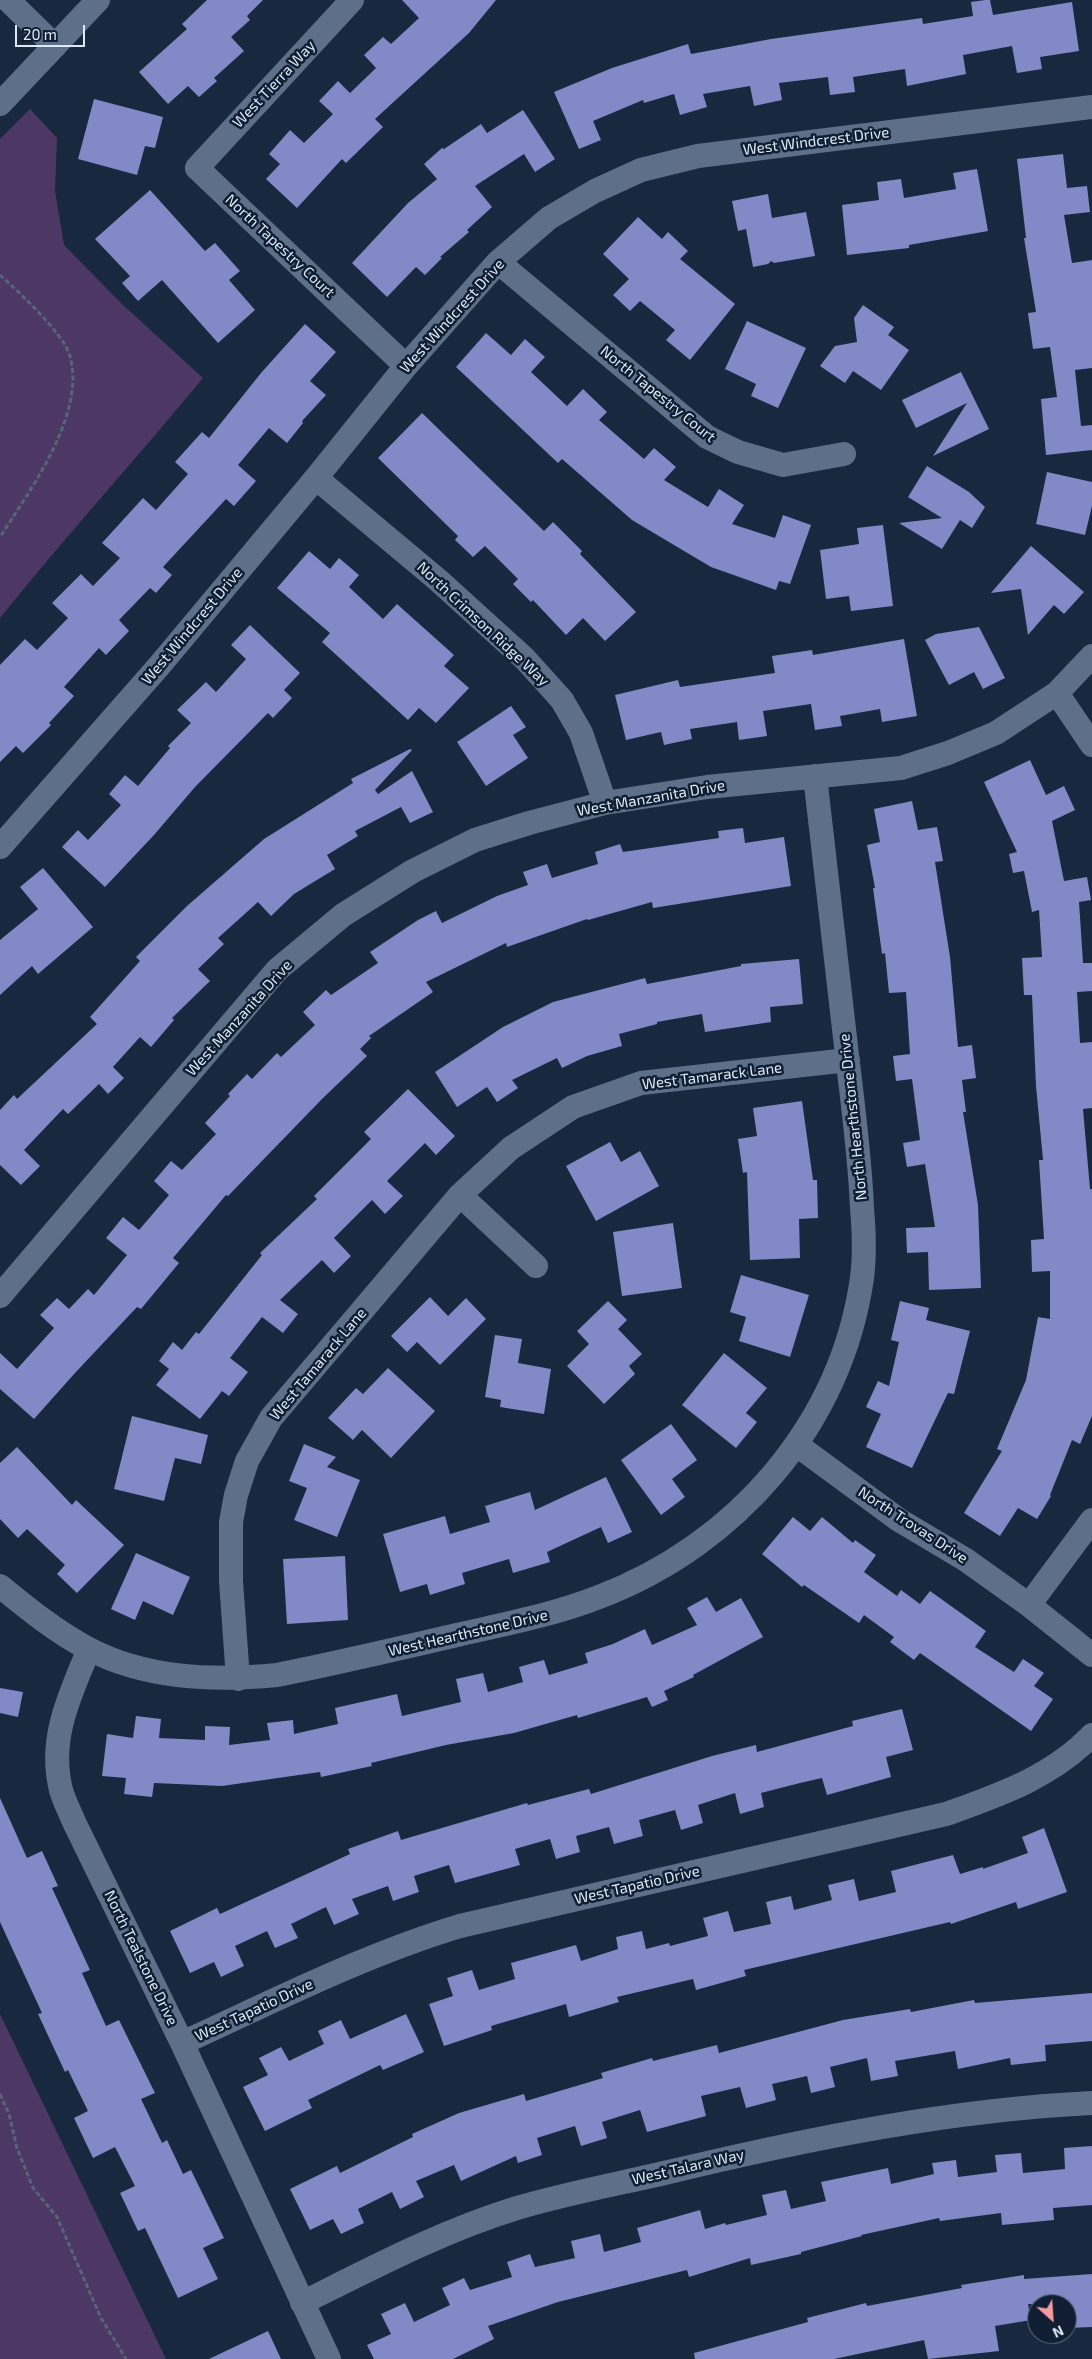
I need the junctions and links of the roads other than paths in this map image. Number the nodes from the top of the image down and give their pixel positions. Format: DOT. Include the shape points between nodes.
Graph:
graph roads {
  1 [pos="8,0"];
  2 [pos="98,0"];
  3 [pos="352,0"];
  4 [pos="55,46"];
  5 [pos="0,104"];
  6 [pos="1092,107"];
  7 [pos="197,168"];
  8 [pos="498,262"];
  9 [pos="406,366"];
  10 [pos="844,454"];
  11 [pos="316,478"];
  12 [pos="1092,656"];
  13 [pos="1057,693"];
  14 [pos="1092,745"];
  15 [pos="815,776"];
  16 [pos="605,803"];
  17 [pos="0,847"];
  18 [pos="848,1060"];
  19 [pos="460,1195"];
  20 [pos="536,1266"];
  21 [pos="0,1296"];
  22 [pos="797,1446"];
  23 [pos="1092,1520"];
  24 [pos="0,1586"];
  25 [pos="1029,1605"];
  26 [pos="89,1649"];
  27 [pos="1092,1655"];
  28 [pos="238,1679"];
  29 [pos="1092,1735"];
  30 [pos="182,2043"];
  31 [pos="1092,2103"];
  32 [pos="302,2303"];
  33 [pos="329,2359"];
  1 -- 4 [label="street"];
  2 -- 4 [label="street"];
  3 -- 7 [label="street, West Tierra Way"];
  4 -- 5 [label="street"];
  6 -- 8 [label="street, West Windcrest Drive" via="698,156 641,170 595,191 549,218"];
  7 -- 9 [label="street, North Tapestry Court"];
  8 -- 9 [label="street, West Windcrest Drive"];
  8 -- 10 [label="street, North Tapestry Court" via="707,437 738,452 782,465"];
  9 -- 11 [label="street, West Windcrest Drive"];
  11 -- 16 [label="street, North Crimson Ridge Way" via="460,600 525,659 562,700 582,733"];
  11 -- 17 [label="street, West Windcrest Drive" via="159,666"];
  12 -- 13 [label="street, West Manzanita Drive"];
  13 -- 14 [label="street"];
  13 -- 15 [label="street, West Manzanita Drive" via="996,733 948,753 901,768"];
  15 -- 16 [label="street, West Manzanita Drive" via="707,787"];
  15 -- 18 [label="street, North Hearthstone Drive"];
  16 -- 21 [label="street, West Manzanita Drive" via="476,840 413,871 343,915 277,970"];
  18 -- 19 [label="street, West Tamarack Lane" via="641,1083 573,1107 511,1148"];
  18 -- 22 [label="street, North Hearthstone Drive" via="860,1160 864,1243 862,1277 840,1364"];
  19 -- 20 [label="street"];
  19 -- 28 [label="street, West Tamarack Lane" via="271,1418 247,1461 231,1522 231,1581"];
  22 -- 25 [label="street, North Trovas Drive" via="899,1520 966,1560"];
  22 -- 28 [label="street, West Hearthstone Drive" via="738,1513 689,1552 644,1578 601,1597 553,1614 277,1675"];
  23 -- 25 [label="street"];
  24 -- 26 [label="street"];
  25 -- 27 [label="street, North Trovas Drive"];
  26 -- 28 [label="street, West Hearthstone Drive" via="130,1665 182,1677"];
  26 -- 30 [label="street, North Tealstone Drive" via="66,1703 58,1733 61,1790"];
  29 -- 30 [label="street, West Tapatio Drive" via="1064,1760 1033,1779 946,1814 460,1926 356,1962"];
  30 -- 32 [label="street, North Tealstone Drive"];
  31 -- 32 [label="street, West Talara Way" via="965,2113 862,2129 517,2208 422,2244"];
  32 -- 33 [label="street, North Tealstone Drive"];
}
